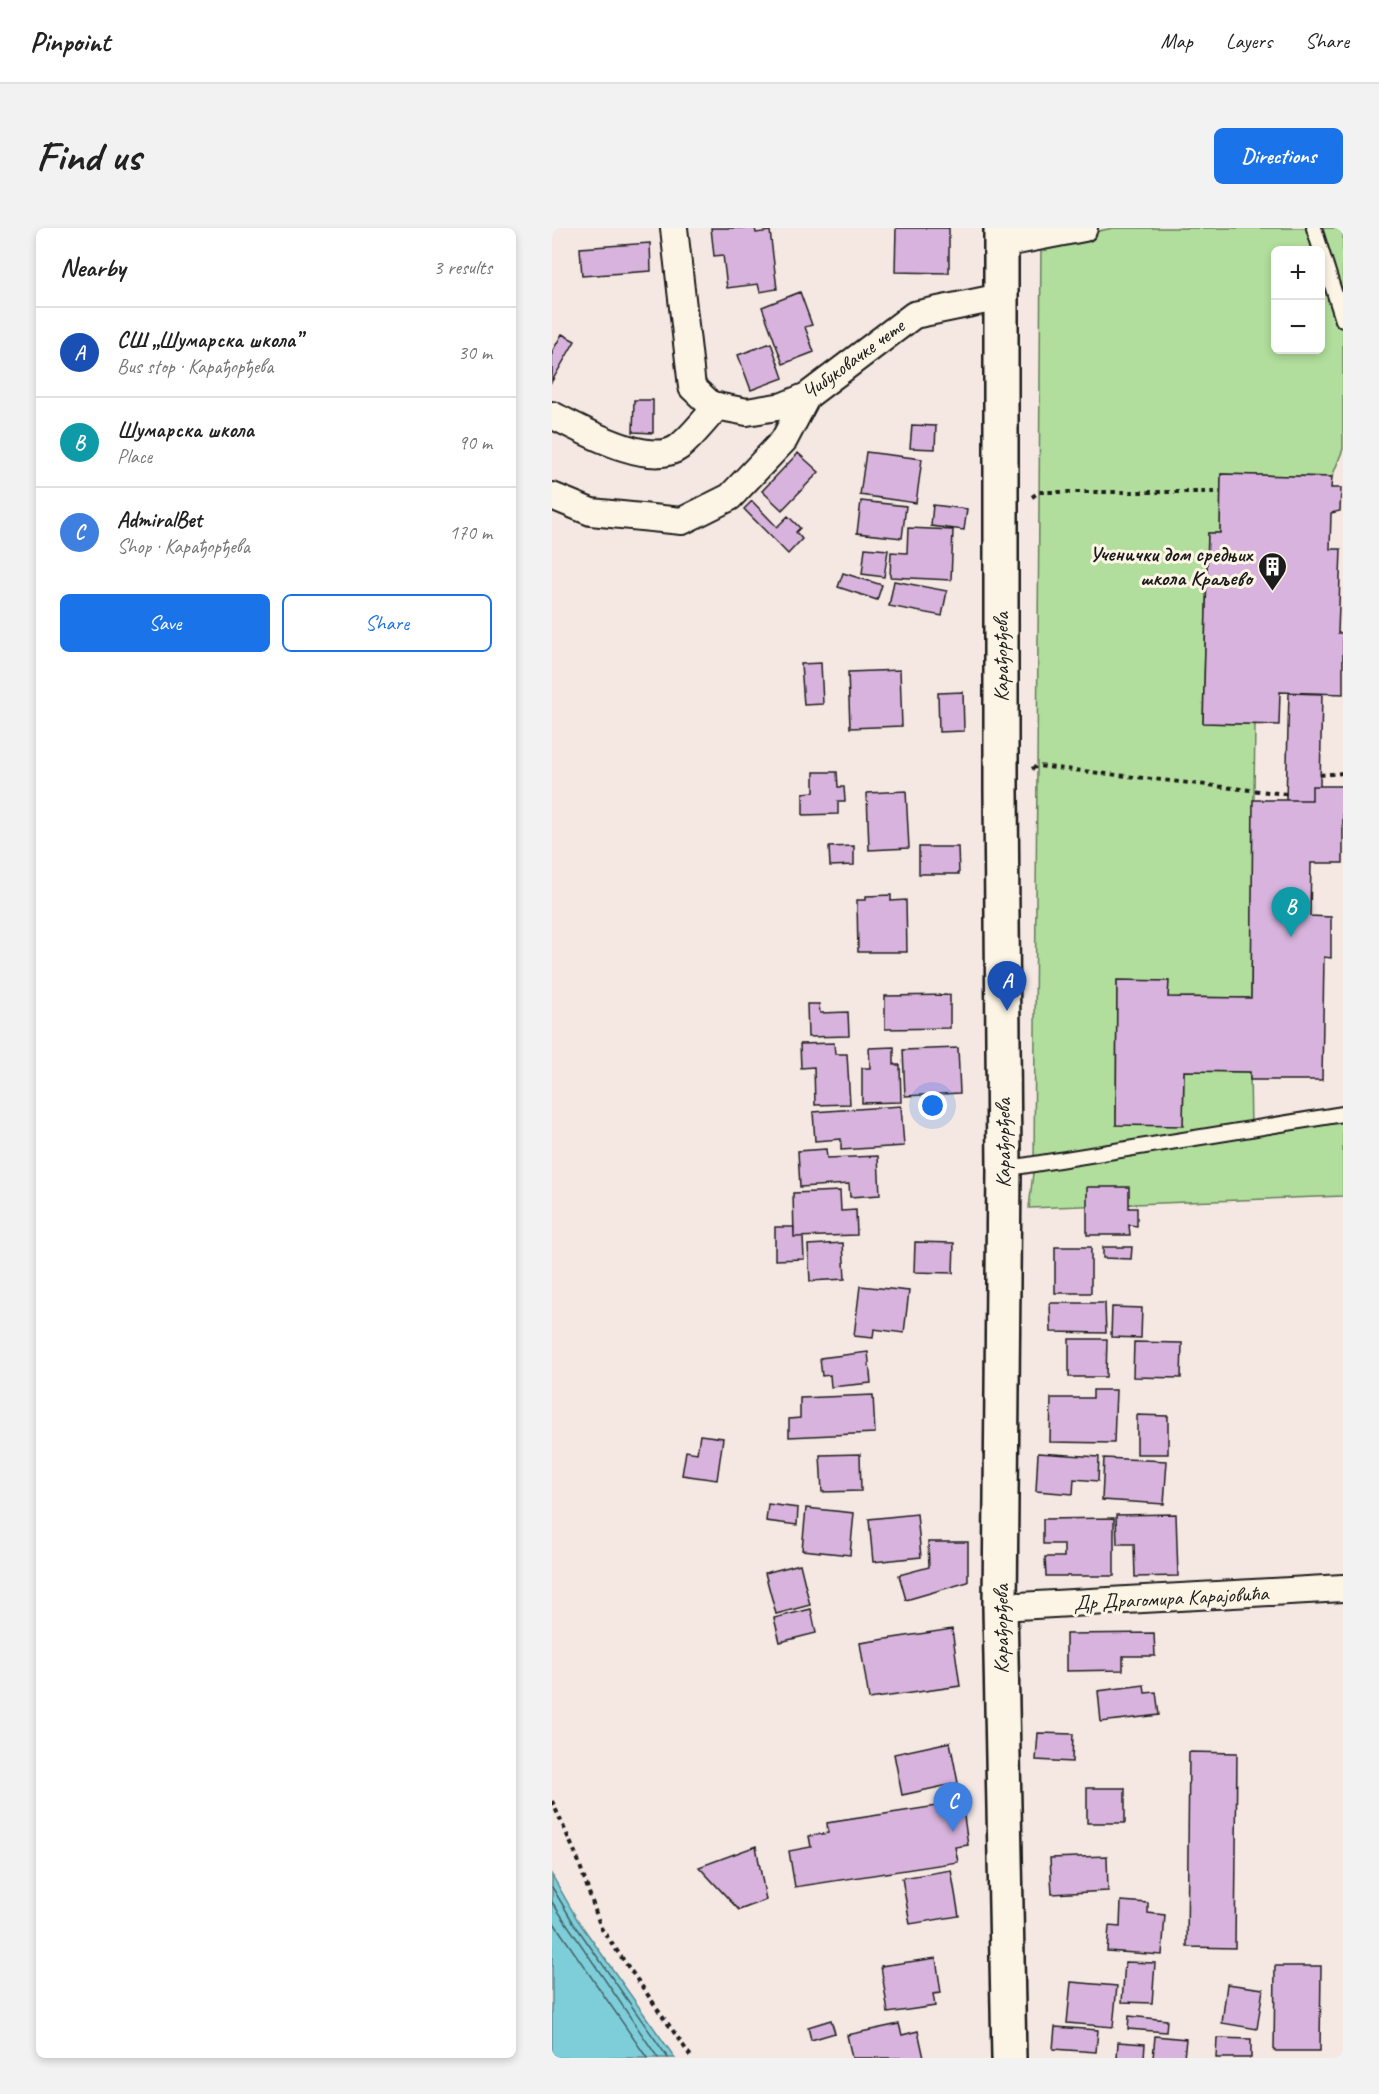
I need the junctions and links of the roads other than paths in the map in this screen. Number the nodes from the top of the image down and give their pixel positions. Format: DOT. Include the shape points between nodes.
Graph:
graph roads {
  1 [pos="674,228"];
  2 [pos="1084,228"];
  3 [pos="1314,228"];
  4 [pos="1001,236"];
  5 [pos="1001,297"];
  6 [pos="1343,320"];
  7 [pos="807,396"];
  8 [pos="718,406"];
  9 [pos="552,416"];
  10 [pos="552,496"];
  11 [pos="1343,1114"];
  12 [pos="1004,1169"];
  13 [pos="1343,1588"];
  14 [pos="1000,1607"];
  15 [pos="1009,2058"];
  1 -- 8 [label="street, Чибуковачке чете" via="692,387 711,405"];
  2 -- 4 [label="street"];
  3 -- 6 [label="lane"];
  4 -- 5 [label="street, Карађорђева"];
  5 -- 7 [label="street, Чибуковачке чете" via="914,315"];
  5 -- 12 [label="street, Карађорђева"];
  7 -- 8 [label="street, Чибуковачке чете" via="783,406 747,412"];
  7 -- 10 [label="street" via="784,440 730,497 682,521 591,512"];
  8 -- 9 [label="street" via="679,447 666,453 650,453 607,441"];
  11 -- 12 [label="lane"];
  12 -- 14 [label="street, Карађорђева"];
  13 -- 14 [label="street, Др Драгомира Карајовића"];
  14 -- 15 [label="street, Карађорђева"];
}
